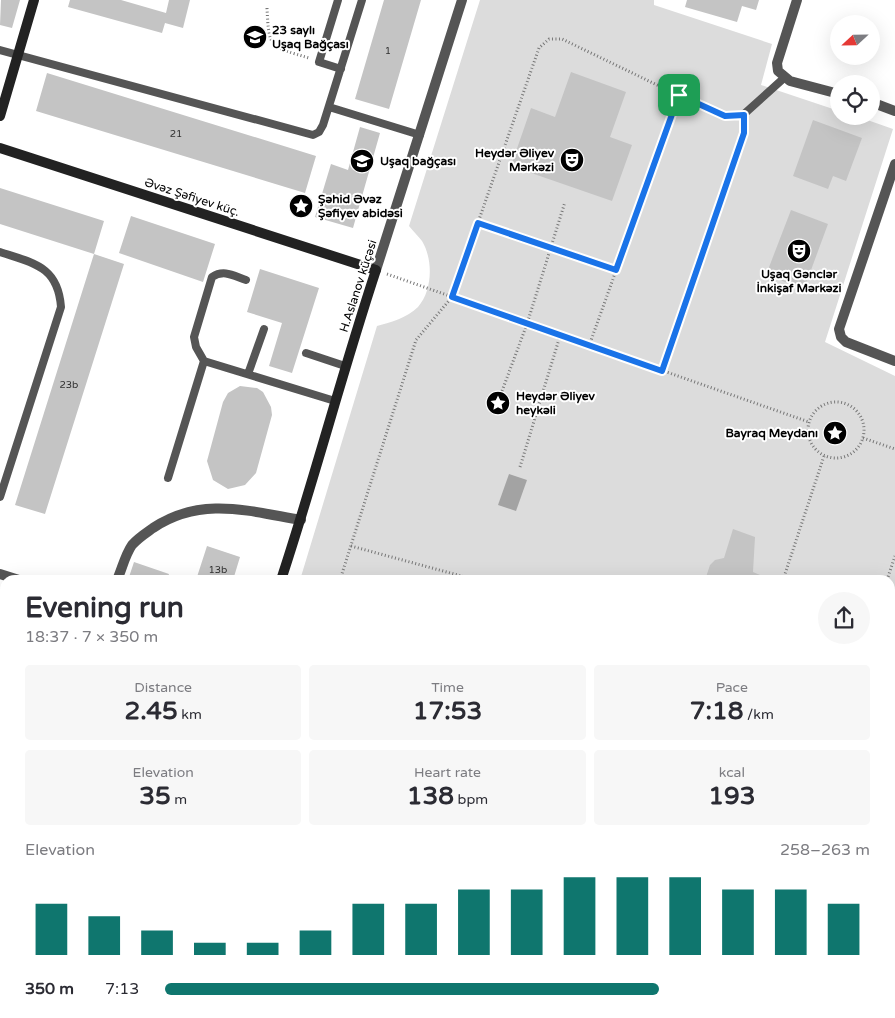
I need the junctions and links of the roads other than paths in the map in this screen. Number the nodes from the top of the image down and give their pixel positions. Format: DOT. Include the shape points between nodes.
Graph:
graph roads {
  1 [pos="34,0"];
  2 [pos="338,0"];
  3 [pos="362,0"];
  4 [pos="462,0"];
  5 [pos="797,0"];
  6 [pos="0,50"];
  7 [pos="18,54"];
  8 [pos="341,69"];
  9 [pos="784,78"];
  10 [pos="830,91"];
  11 [pos="694,102"];
  12 [pos="880,105"];
  13 [pos="329,106"];
  14 [pos="895,111"];
  15 [pos="0,116"];
  16 [pos="420,135"];
  17 [pos="0,148"];
  18 [pos="895,164"];
  19 [pos="0,252"];
  20 [pos="376,270"];
  21 [pos="246,280"];
  22 [pos="264,329"];
  23 [pos="306,353"];
  24 [pos="204,361"];
  25 [pos="895,361"];
  26 [pos="345,366"];
  27 [pos="248,374"];
  28 [pos="335,401"];
  29 [pos="168,478"];
  30 [pos="0,498"];
  31 [pos="301,520"];
  32 [pos="119,575"];
  33 [pos="283,575"];
  1 -- 7 [label="street"];
  2 -- 8 [label="lane" via="319,62"];
  3 -- 8 [label="lane"];
  4 -- 16 [label="street, H.Aslanov küçəsi"];
  5 -- 9 [label="street" via="777,63"];
  6 -- 7 [label="lane"];
  7 -- 13 [label="lane" via="305,134 319,132"];
  7 -- 15 [label="street"];
  8 -- 13 [label="lane"];
  9 -- 10 [label="street"];
  9 -- 11 [label="lane" via="744,115 725,116"];
  12 -- 14 [label="street"];
  13 -- 16 [label="lane"];
  16 -- 20 [label="street, H.Aslanov küçəsi"];
  17 -- 20 [label="street, Əvəz Şəfiyev küç."];
  18 -- 25 [label="street" via="839,329 846,342"];
  19 -- 30 [label="lane" via="47,271 55,279 61,307"];
  20 -- 26 [label="street, H.Aslanov küçəsi"];
  21 -- 24 [label="lane" via="219,272 212,277 194,337"];
  22 -- 27 [label="lane"];
  23 -- 26 [label="lane"];
  24 -- 27 [label="lane"];
  24 -- 29 [label="lane"];
  26 -- 28 [label="street, H.Aslanov küçəsi"];
  27 -- 28 [label="lane"];
  28 -- 31 [label="street, H.Aslanov küçəsi"];
  31 -- 32 [label="street" via="225,508 182,514 157,525 132,545"];
  31 -- 33 [label="street, H.Aslanov küçəsi"];
}
